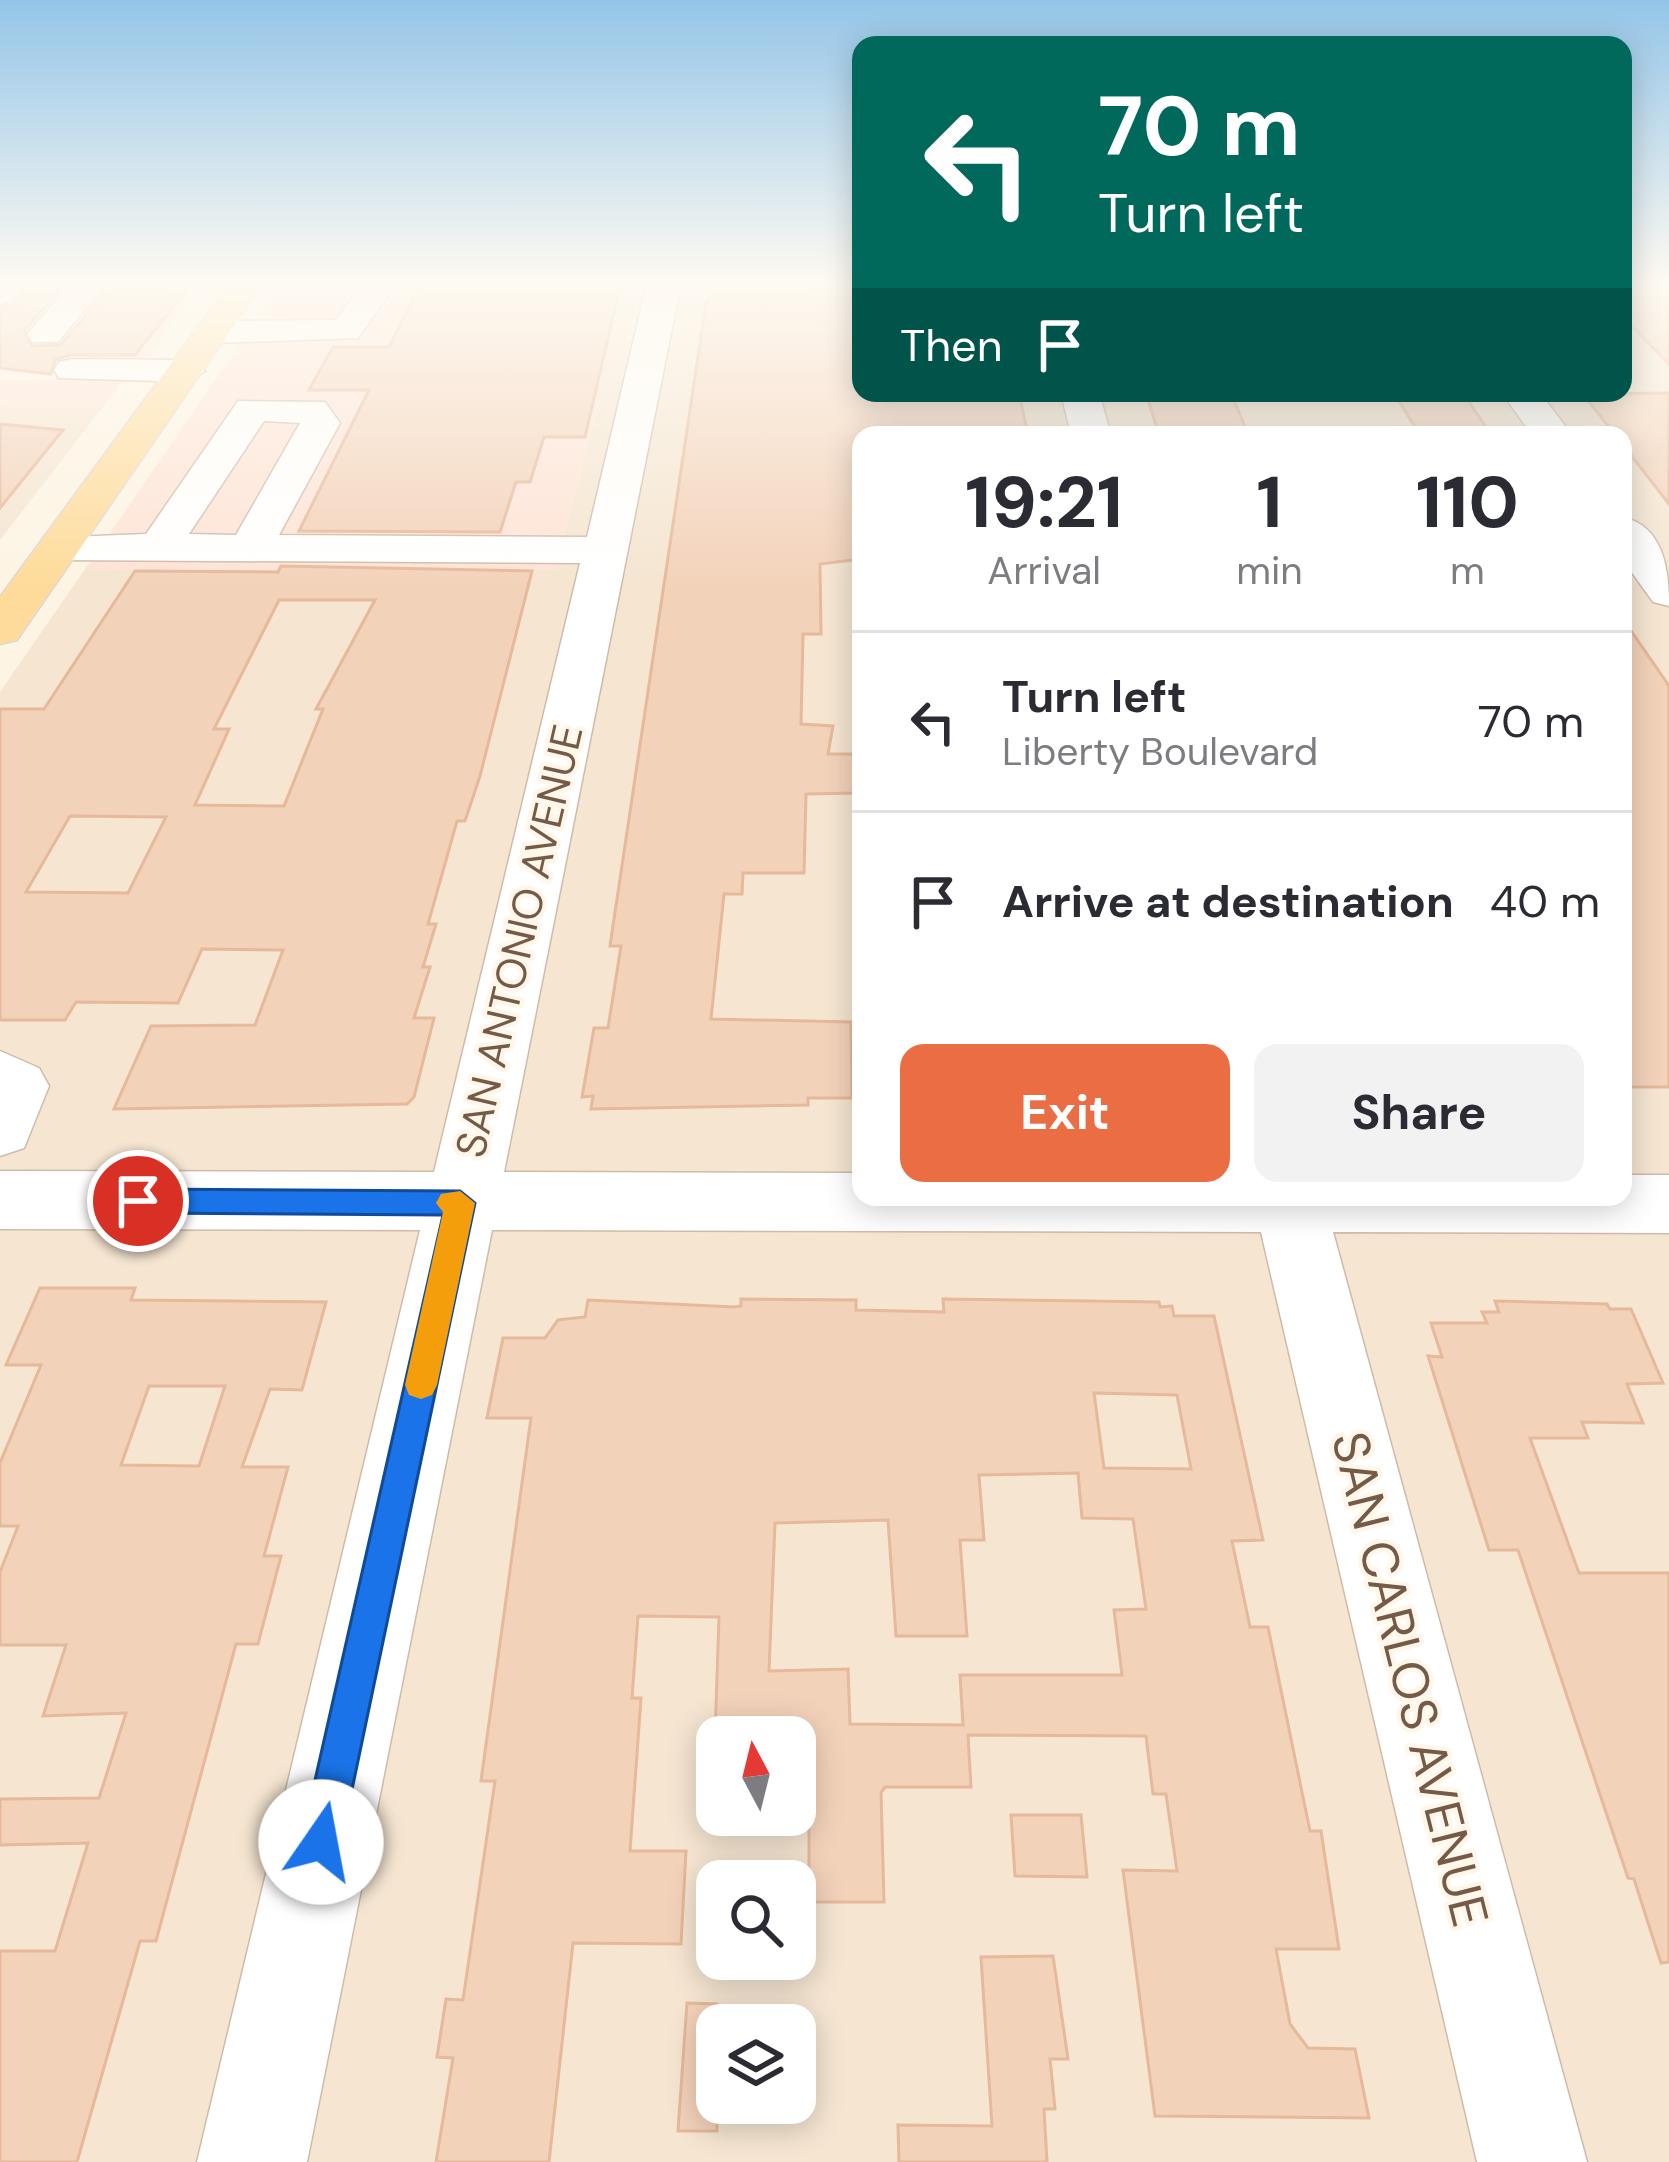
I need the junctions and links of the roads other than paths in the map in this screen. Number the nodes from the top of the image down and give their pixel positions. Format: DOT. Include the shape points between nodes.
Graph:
graph roads {
  1 [pos="179,384"];
  2 [pos="643,384"];
  3 [pos="161,408"];
  4 [pos="252,410"];
  5 [pos="1632,542"];
  6 [pos="61,547"];
  7 [pos="159,548"];
  8 [pos="250,548"];
  9 [pos="608,550"];
  10 [pos="1669,592"];
  11 [pos="0,630"];
  12 [pos="0,1076"];
  13 [pos="0,1129"];
  14 [pos="0,1200"];
  15 [pos="852,1202"];
  16 [pos="460,1203"];
  17 [pos="1632,1204"];
  18 [pos="1669,1204"];
  19 [pos="1290,1206"];
  20 [pos="252,2162"];
  21 [pos="1532,2162"];
  1 -- 3 [label="main road"];
  2 -- 9 [label="street, SAN ANTONIO AVENUE"];
  3 -- 4 [label="street"];
  3 -- 6 [label="main road"];
  4 -- 7 [label="street"];
  4 -- 8 [label="street" via="311,410 320,423"];
  5 -- 10 [label="street"];
  6 -- 7 [label="street"];
  6 -- 11 [label="main road"];
  7 -- 8 [label="street"];
  8 -- 9 [label="street"];
  9 -- 16 [label="street, SAN ANTONIO AVENUE"];
  12 -- 13 [label="street" via="16,1086"];
  14 -- 16 [label="street"];
  15 -- 16 [label="street"];
  16 -- 20 [label="street, SAN ANTONIO AVENUE"];
  17 -- 18 [label="street"];
  19 -- 21 [label="street, SAN CARLOS AVENUE"];
}
